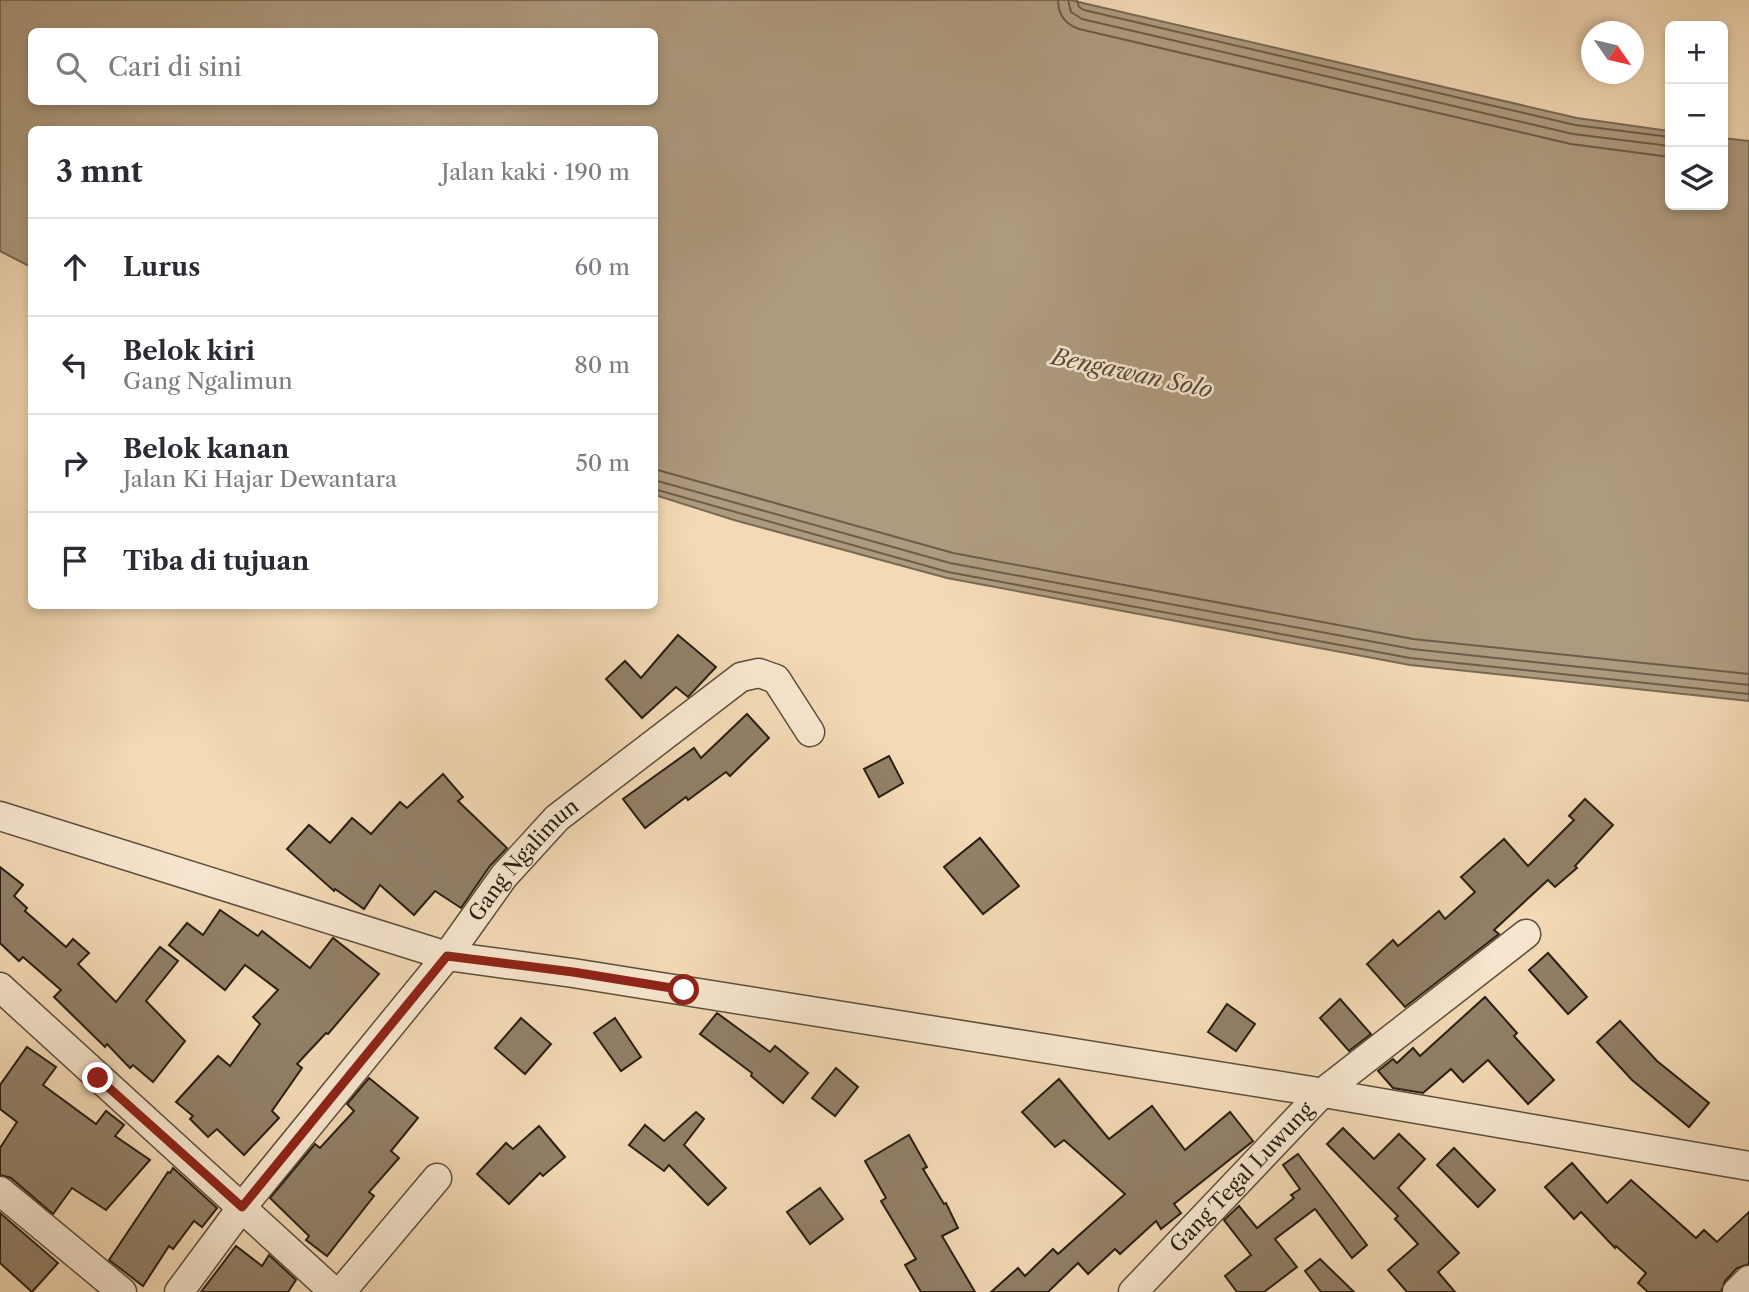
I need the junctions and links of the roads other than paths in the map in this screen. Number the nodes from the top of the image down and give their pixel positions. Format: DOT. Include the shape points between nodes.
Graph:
graph roads {
  1 [pos="810,732"];
  2 [pos="0,816"];
  3 [pos="1525,934"];
  4 [pos="447,956"];
  5 [pos="0,987"];
  6 [pos="1322,1093"];
  7 [pos="1749,1166"];
  8 [pos="437,1178"];
  9 [pos="0,1191"];
  10 [pos="242,1207"];
  11 [pos="1749,1280"];
  12 [pos="122,1292"];
  13 [pos="179,1292"];
  14 [pos="334,1292"];
  15 [pos="341,1292"];
  16 [pos="1133,1292"];
  17 [pos="1737,1292"];
  1 -- 4 [label="street, Gang Ngalimun" via="776,679 760,673 741,677 557,818 504,876"];
  2 -- 4 [label="street"];
  3 -- 6 [label="street, Gang Tegal Luwung"];
  4 -- 6 [label="street" via="573,972"];
  4 -- 10 [label="street, Gang Ngalimun"];
  5 -- 10 [label="street"];
  6 -- 7 [label="street"];
  6 -- 16 [label="street, Gang Tegal Luwung"];
  8 -- 15 [label="street"];
  9 -- 12 [label="street"];
  10 -- 13 [label="street, Gang Ngalimun"];
  10 -- 14 [label="street"];
  11 -- 17 [label="street"];
}
